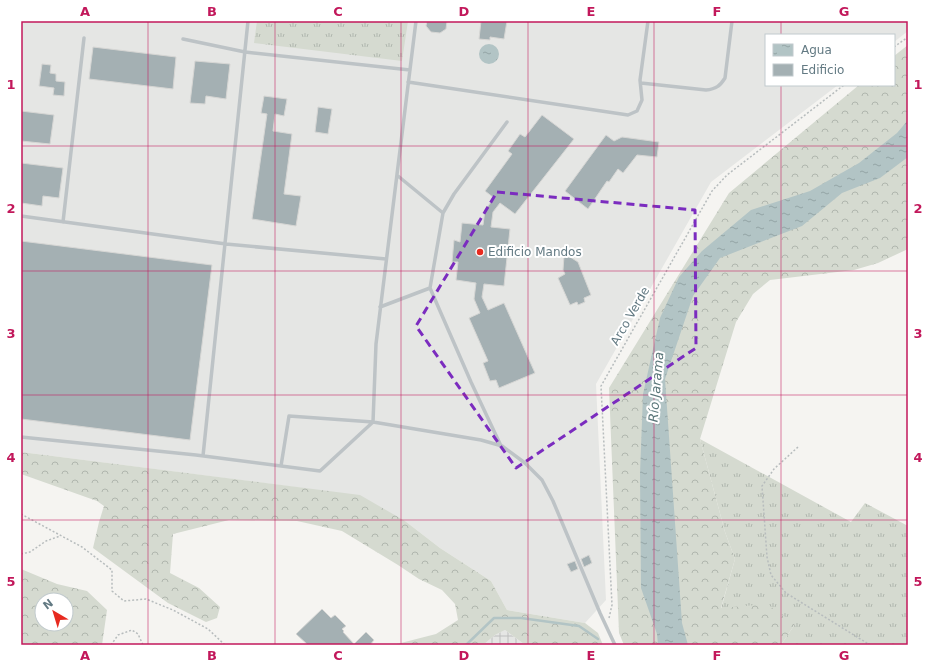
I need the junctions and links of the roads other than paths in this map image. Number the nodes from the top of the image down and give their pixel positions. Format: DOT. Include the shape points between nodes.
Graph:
graph roads {
  1 [pos="248,21"];
  2 [pos="416,21"];
  3 [pos="648,21"];
  4 [pos="732,21"];
  5 [pos="84,38"];
  6 [pos="183,39"];
  7 [pos="245,52"];
  8 [pos="410,70"];
  9 [pos="408,82"];
  10 [pos="641,83"];
  11 [pos="507,122"];
  12 [pos="398,176"];
  13 [pos="443,213"];
  14 [pos="21,216"];
  15 [pos="63,222"];
  16 [pos="226,244"];
  17 [pos="386,258"];
  18 [pos="430,288"];
  19 [pos="380,307"];
  20 [pos="373,422"];
  21 [pos="21,437"];
  22 [pos="502,446"];
  23 [pos="203,456"];
  24 [pos="281,466"];
  25 [pos="615,645"];
  1 -- 7 [label="lane"];
  2 -- 8 [label="lane"];
  3 -- 10 [label="lane"];
  4 -- 10 [label="lane" via="725,78 721,85 706,90"];
  5 -- 15 [label="lane"];
  6 -- 7 [label="lane"];
  7 -- 8 [label="lane"];
  7 -- 16 [label="lane"];
  8 -- 9 [label="lane"];
  9 -- 10 [label="lane" via="628,115 637,112 642,100"];
  9 -- 12 [label="lane"];
  11 -- 13 [label="lane"];
  12 -- 13 [label="lane"];
  12 -- 17 [label="lane"];
  13 -- 18 [label="lane"];
  14 -- 15 [label="lane"];
  15 -- 16 [label="lane"];
  16 -- 17 [label="lane"];
  16 -- 23 [label="lane"];
  17 -- 19 [label="lane"];
  18 -- 19 [label="lane"];
  18 -- 22 [label="lane"];
  19 -- 20 [label="lane"];
  20 -- 22 [label="lane" via="481,440"];
  20 -- 24 [label="lane" via="320,471"];
  20 -- 24 [label="lane" via="289,416"];
  21 -- 23 [label="lane"];
  22 -- 25 [label="lane" via="542,480"];
  23 -- 24 [label="lane"];
}
